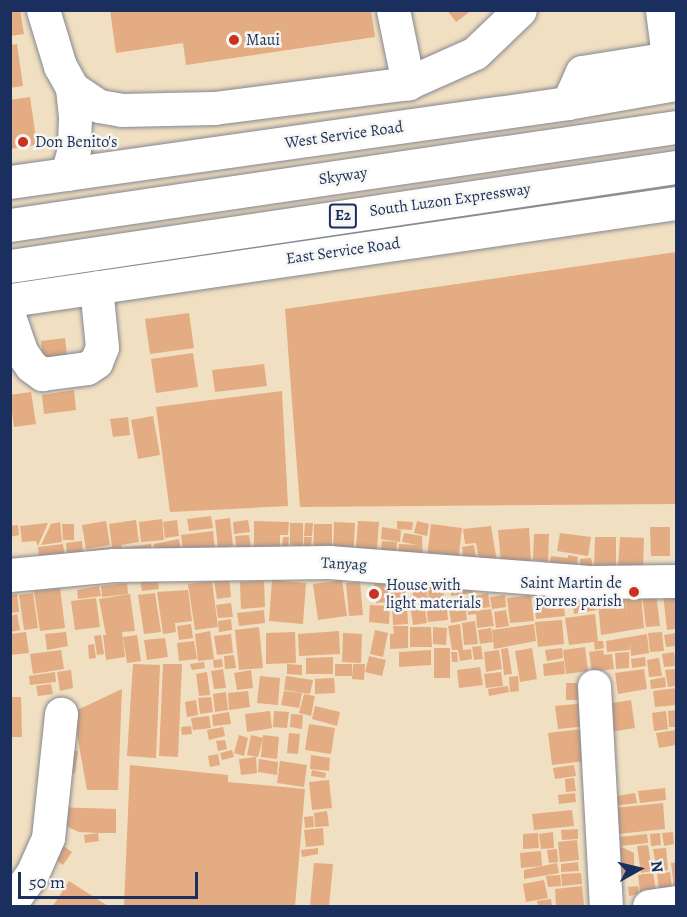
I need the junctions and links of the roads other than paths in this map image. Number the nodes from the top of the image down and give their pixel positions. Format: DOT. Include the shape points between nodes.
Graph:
graph roads {
  1 [pos="43,10"];
  2 [pos="393,10"];
  3 [pos="520,10"];
  4 [pos="662,10"];
  5 [pos="674,79"];
  6 [pos="408,83"];
  7 [pos="72,88"];
  8 [pos="676,126"];
  9 [pos="676,155"];
  10 [pos="676,167"];
  11 [pos="68,174"];
  12 [pos="10,182"];
  13 [pos="676,203"];
  14 [pos="10,206"];
  15 [pos="10,225"];
  16 [pos="10,252"];
  17 [pos="10,266"];
  18 [pos="96,287"];
  19 [pos="10,300"];
  20 [pos="10,319"];
  21 [pos="10,575"];
  22 [pos="676,581"];
  23 [pos="594,686"];
  24 [pos="61,714"];
  25 [pos="676,902"];
  26 [pos="10,904"];
  27 [pos="606,906"];
  28 [pos="649,906"];
  1 -- 7 [label="main road" via="60,66"];
  2 -- 6 [label="main road"];
  3 -- 6 [label="main road" via="475,53"];
  4 -- 5 [label="main road"];
  5 -- 11 [label="main road, West Service Road" via="568,103"];
  5 -- 14 [label="main road"];
  6 -- 7 [label="main road" via="214,108 121,110 99,106"];
  7 -- 11 [label="main road" via="74,145"];
  8 -- 15 [label="main road, Skyway"];
  9 -- 16 [label="main road, Skyway / E2"];
  10 -- 17 [label="main road, South Luzon Expressway / E2"];
  11 -- 12 [label="main road, West Service Road"];
  13 -- 18 [label="main road, East Service Road"];
  18 -- 19 [label="main road, East Service Road"];
  18 -- 20 [label="main road" via="102,347 96,362 87,368 42,374 22,353"];
  21 -- 22 [label="main road, Tanyag" via="114,565 329,562 589,582"];
  23 -- 27 [label="main road"];
  24 -- 26 [label="main road" via="48,838 32,874"];
  25 -- 28 [label="main road"];
}
